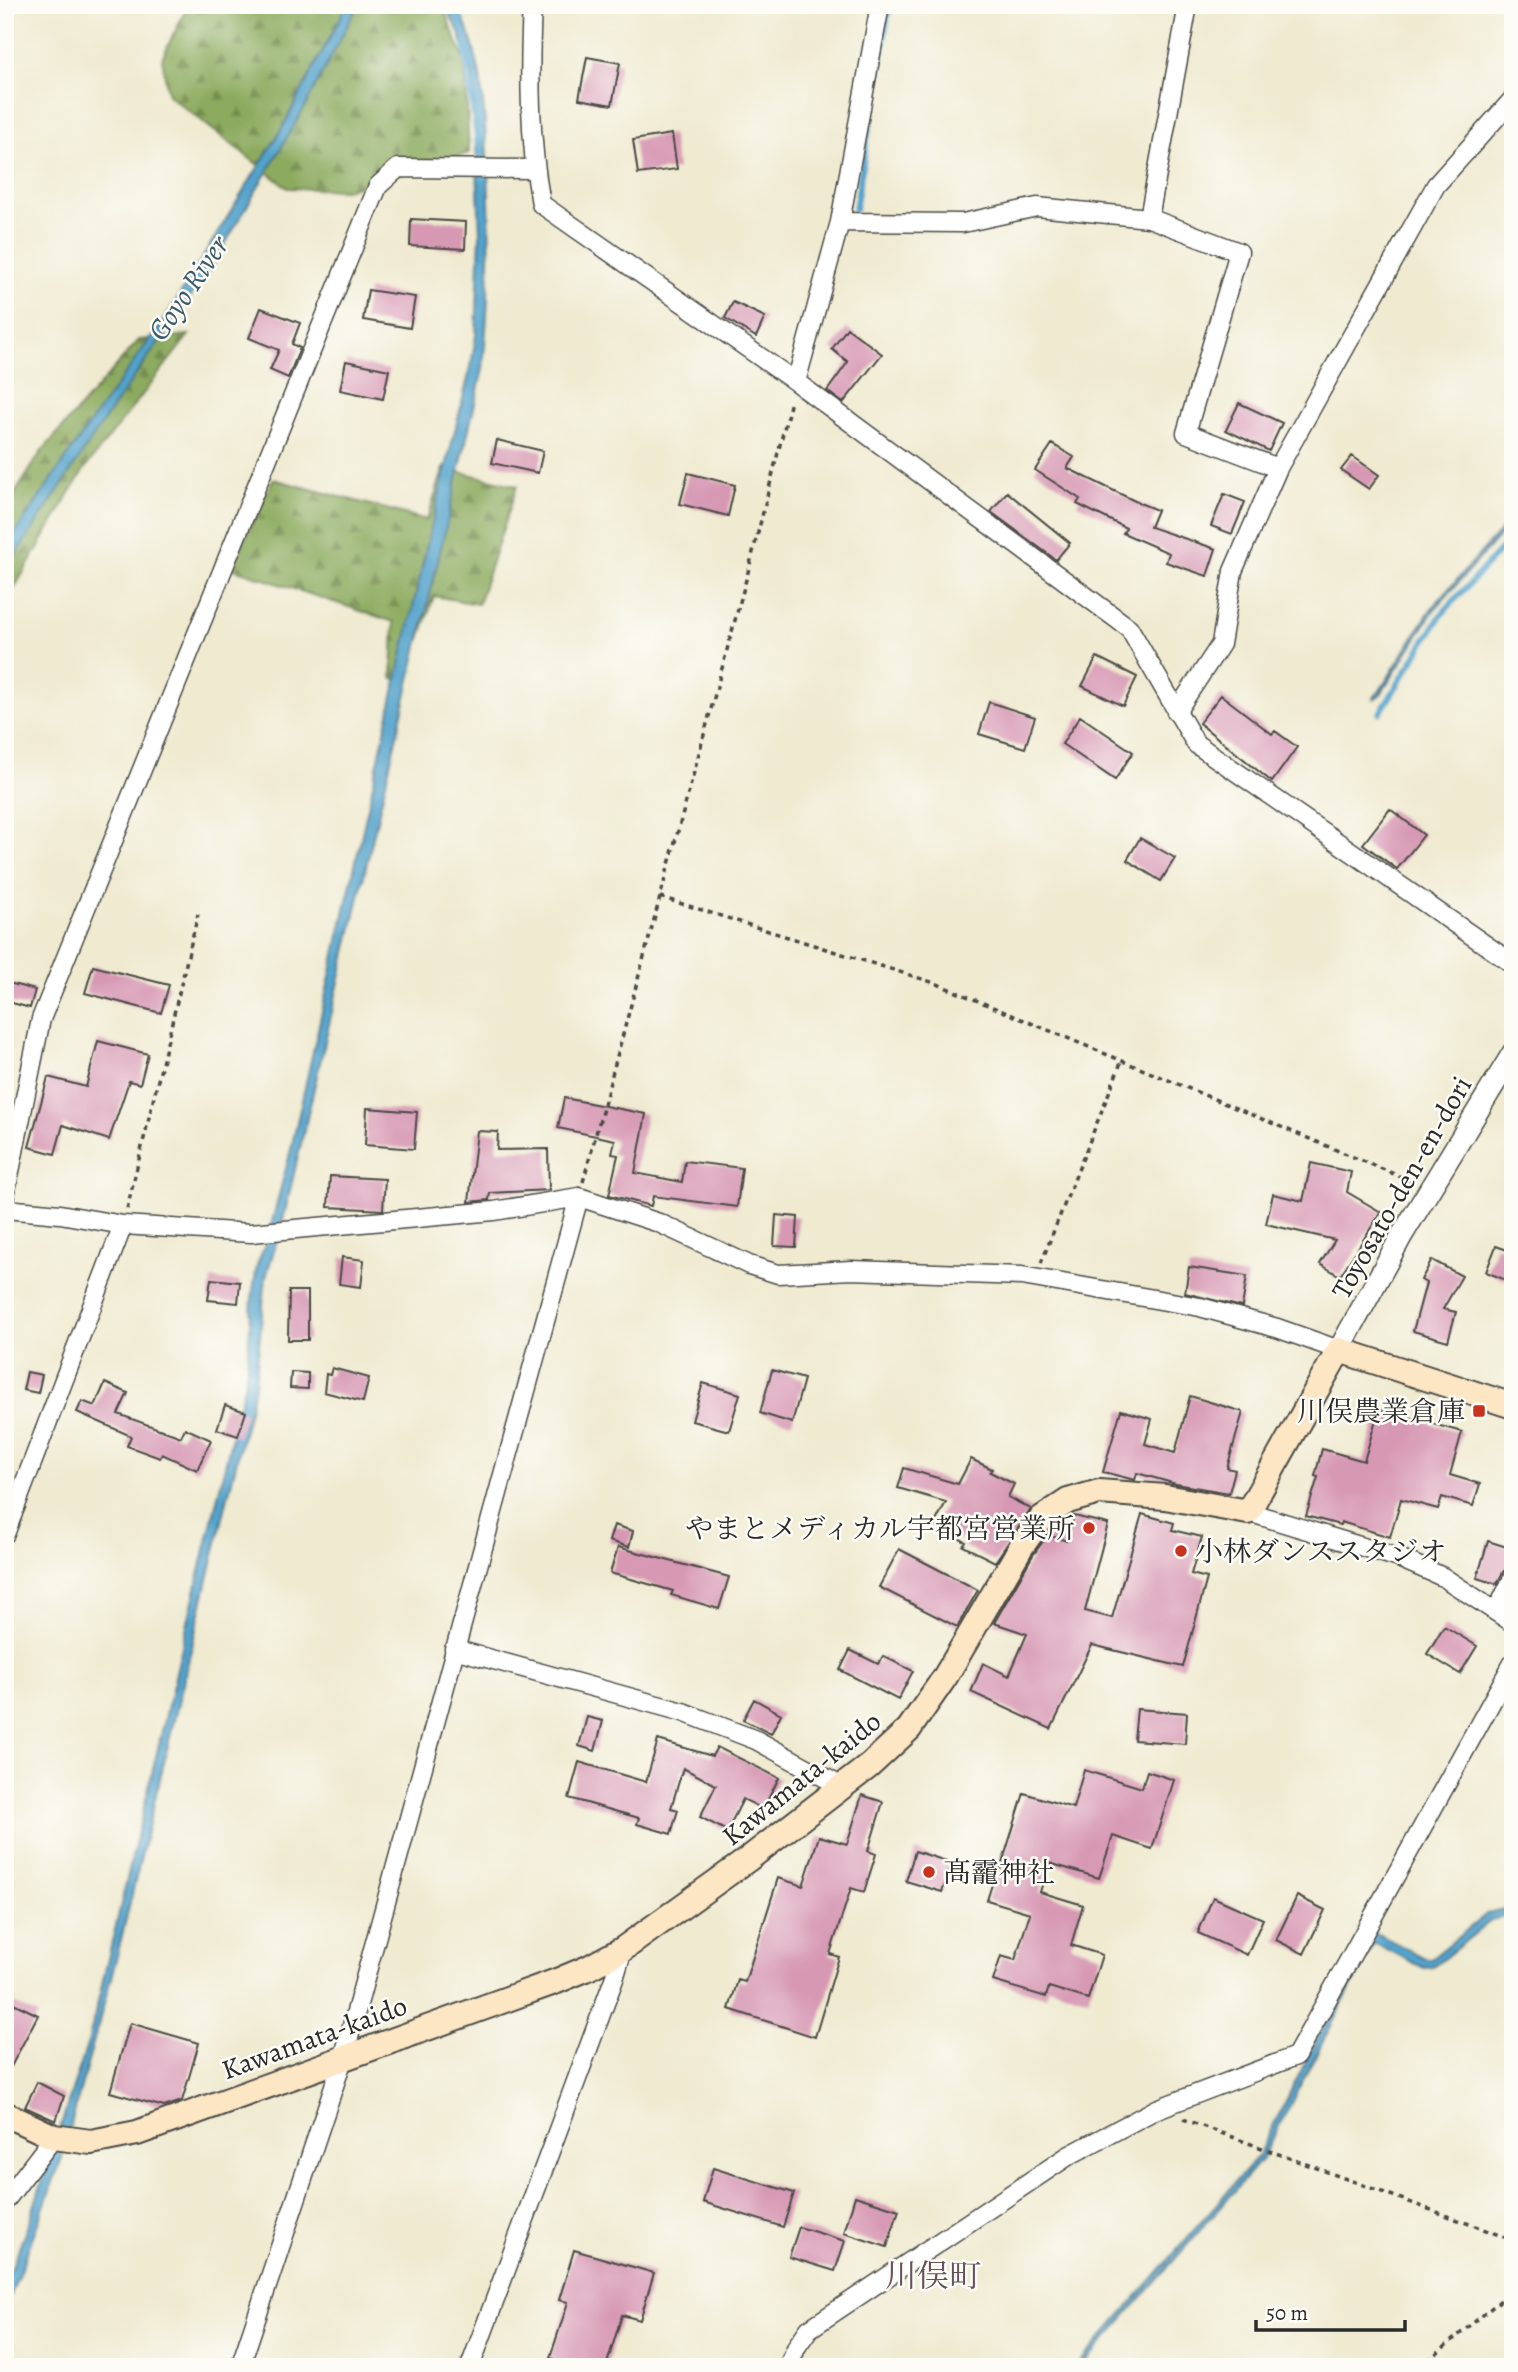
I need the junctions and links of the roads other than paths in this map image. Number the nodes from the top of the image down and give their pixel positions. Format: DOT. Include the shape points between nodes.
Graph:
graph roads {
  1 [pos="532,5"];
  2 [pos="880,5"];
  3 [pos="1188,5"];
  4 [pos="1513,99"];
  5 [pos="534,169"];
  6 [pos="1149,218"];
  7 [pos="840,222"];
  8 [pos="796,382"];
  9 [pos="1278,468"];
  10 [pos="1176,712"];
  11 [pos="1513,964"];
  12 [pos="1513,1053"];
  13 [pos="5,1196"];
  14 [pos="579,1197"];
  15 [pos="5,1209"];
  16 [pos="123,1225"];
  17 [pos="1339,1350"];
  18 [pos="1513,1406"];
  19 [pos="1248,1512"];
  20 [pos="5,1534"];
  21 [pos="1513,1578"];
  22 [pos="1496,1612"];
  23 [pos="1513,1623"];
  24 [pos="454,1649"];
  25 [pos="1513,1663"];
  26 [pos="838,1789"];
  27 [pos="623,1950"];
  28 [pos="343,2059"];
  29 [pos="5,2114"];
  30 [pos="54,2137"];
  31 [pos="5,2201"];
  32 [pos="240,2367"];
  33 [pos="470,2367"];
  34 [pos="788,2367"];
  1 -- 5 [label="street"];
  2 -- 7 [label="street"];
  3 -- 6 [label="street"];
  4 -- 9 [label="street" via="1436,185"];
  5 -- 8 [label="street" via="541,204"];
  5 -- 13 [label="street" via="398,168 378,186 41,1020"];
  6 -- 7 [label="street" via="1037,207 963,223"];
  6 -- 9 [label="street" via="1239,253 1186,433"];
  7 -- 8 [label="street"];
  8 -- 10 [label="street" via="1129,628"];
  9 -- 10 [label="street" via="1233,572 1221,644"];
  10 -- 11 [label="street" via="1196,744"];
  12 -- 17 [label="street, Toyosato-den-en-dori"];
  14 -- 16 [label="street" via="494,1211 251,1233"];
  14 -- 17 [label="street" via="659,1223 778,1274 851,1269 1022,1276 1200,1307"];
  14 -- 24 [label="street"];
  15 -- 16 [label="street"];
  16 -- 20 [label="street"];
  17 -- 18 [label="main road"];
  17 -- 19 [label="main road"];
  19 -- 22 [label="street" via="1399,1558 1443,1577"];
  19 -- 26 [label="main road, Kawamata-kaido" via="1133,1493 1099,1492 1068,1501 1042,1518 928,1704 909,1729"];
  21 -- 22 [label="street"];
  22 -- 23 [label="street"];
  24 -- 26 [label="street" via="683,1712 756,1740"];
  24 -- 28 [label="street"];
  25 -- 34 [label="street" via="1296,2056 1157,2109 1068,2156 809,2329"];
  26 -- 27 [label="main road, Kawamata-kaido"];
  27 -- 28 [label="main road, Kawamata-kaido" via="557,1981"];
  27 -- 33 [label="street"];
  28 -- 30 [label="main road, Kawamata-kaido" via="137,2133 90,2142"];
  28 -- 32 [label="street"];
  29 -- 30 [label="main road, Kawamata-kaido"];
  30 -- 31 [label="street"];
}
